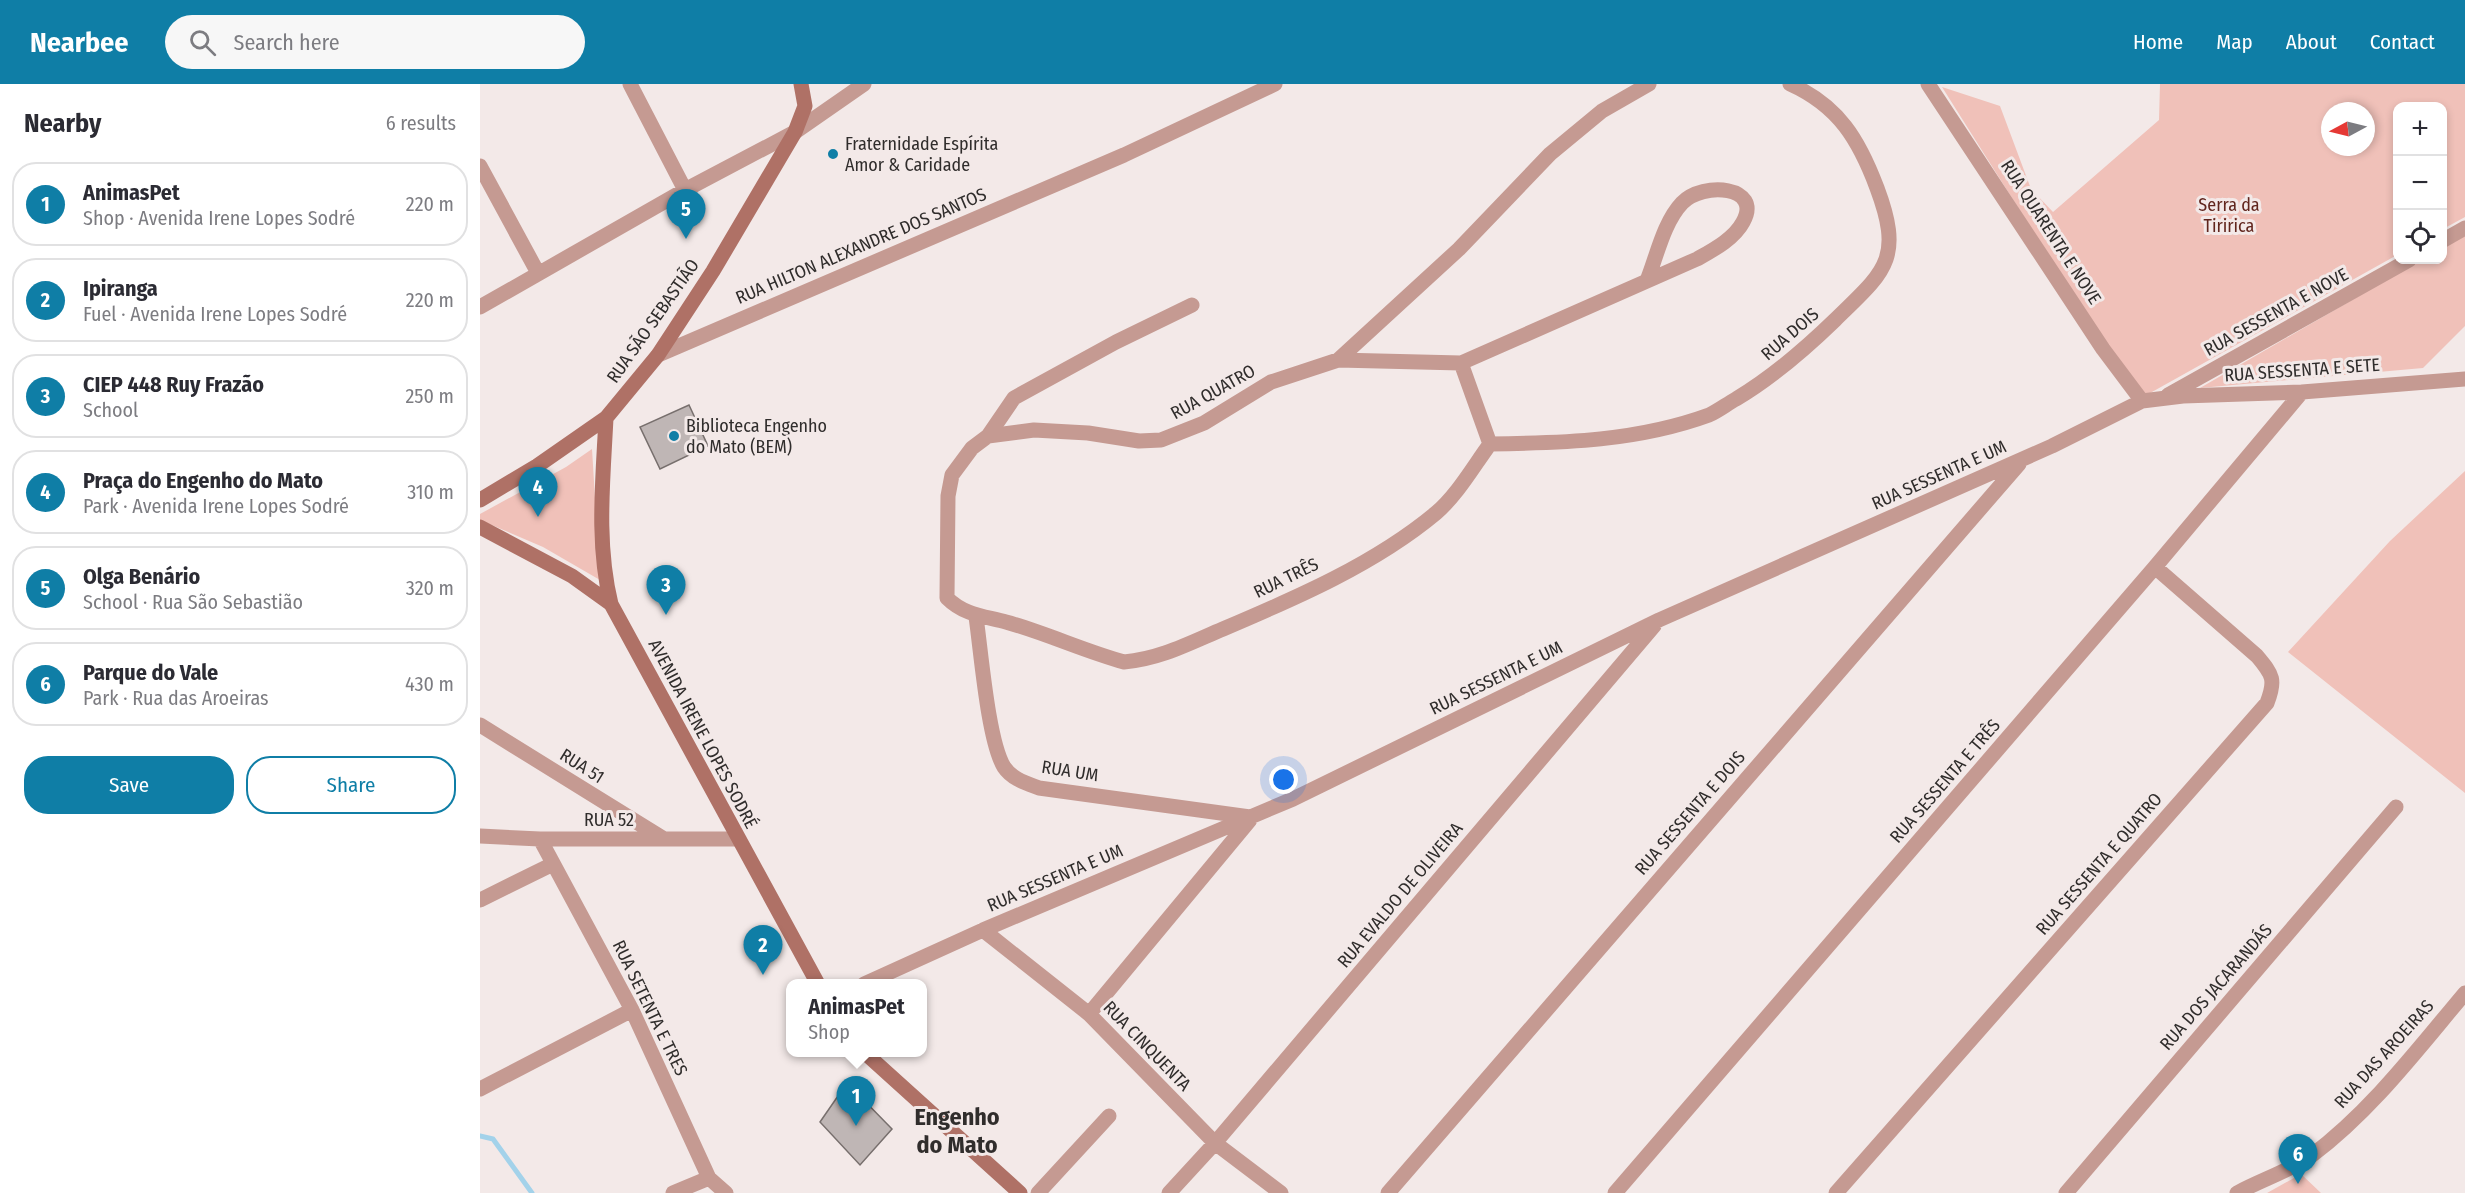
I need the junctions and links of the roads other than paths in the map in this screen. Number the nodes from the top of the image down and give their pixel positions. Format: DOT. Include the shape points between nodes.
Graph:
graph roads {
  1 [pos="630,84"];
  2 [pos="801,84"];
  3 [pos="864,84"];
  4 [pos="1275,84"];
  5 [pos="1649,84"];
  6 [pos="1790,84"];
  7 [pos="1928,84"];
  8 [pos="795,132"];
  9 [pos="480,166"];
  10 [pos="685,190"];
  11 [pos="2465,228"];
  12 [pos="2447,238"];
  13 [pos="2402,264"];
  14 [pos="538,273"];
  15 [pos="1648,278"];
  16 [pos="1192,305"];
  17 [pos="480,307"];
  18 [pos="658,355"];
  19 [pos="1338,360"];
  20 [pos="1461,363"];
  21 [pos="2465,379"];
  22 [pos="2302,392"];
  23 [pos="2162,398"];
  24 [pos="2142,401"];
  25 [pos="606,418"];
  26 [pos="988,436"];
  27 [pos="1490,444"];
  28 [pos="2023,459"];
  29 [pos="480,500"];
  30 [pos="480,527"];
  31 [pos="2155,567"];
  32 [pos="611,604"];
  33 [pos="976,617"];
  34 [pos="1659,620"];
  35 [pos="480,725"];
  36 [pos="2396,807"];
  37 [pos="1252,818"];
  38 [pos="480,836"];
  39 [pos="540,839"];
  40 [pos="664,839"];
  41 [pos="738,839"];
  42 [pos="553,864"];
  43 [pos="480,900"];
  44 [pos="983,930"];
  45 [pos="815,979"];
  46 [pos="875,979"];
  47 [pos="2465,993"];
  48 [pos="632,1010"];
  49 [pos="1089,1014"];
  50 [pos="868,1057"];
  51 [pos="480,1089"];
  52 [pos="1109,1116"];
  53 [pos="1215,1143"];
  54 [pos="709,1178"];
  55 [pos="673,1193"];
  56 [pos="726,1193"];
  57 [pos="1020,1193"];
  58 [pos="1038,1193"];
  59 [pos="1169,1193"];
  60 [pos="1281,1193"];
  61 [pos="1388,1193"];
  62 [pos="1615,1193"];
  63 [pos="1836,1193"];
  64 [pos="2066,1193"];
  65 [pos="2237,1193"];
  1 -- 10 [label="street"];
  2 -- 8 [label="main road, RUA SÃO SEBASTIÃO" via="805,106"];
  3 -- 8 [label="street"];
  4 -- 18 [label="street, RUA HILTON ALEXANDRE DOS SANTOS" via="1124,155"];
  5 -- 19 [label="street" via="1602,111 1550,154 1459,249"];
  6 -- 27 [label="street, RUA DOIS" via="1810,93 1837,116 1863,151 1886,213 1889,248 1886,264 1875,281 1799,356 1762,384 1711,414 1615,438 1574,443"];
  7 -- 24 [label="street, RUA QUARENTA E NOVE" via="2103,349"];
  8 -- 10 [label="street"];
  8 -- 18 [label="main road, RUA SÃO SEBASTIÃO"];
  9 -- 14 [label="street"];
  10 -- 14 [label="street"];
  11 -- 12 [label="street"];
  13 -- 23 [label="street, RUA SESSENTA E NOVE"];
  14 -- 17 [label="street"];
  15 -- 15 [label="street, RUA QUATRO" via="1673,216 1683,202 1698,192 1724,188 1739,195 1747,214 1736,231 1697,259"];
  15 -- 20 [label="street, RUA QUATRO"];
  16 -- 26 [label="street" via="1014,398"];
  18 -- 25 [label="main road, RUA SÃO SEBASTIÃO"];
  19 -- 20 [label="street, RUA QUATRO"];
  19 -- 26 [label="street, RUA QUATRO" via="1271,382 1204,423 1161,440 1034,430"];
  20 -- 27 [label="street"];
  21 -- 22 [label="street, RUA SESSENTA E SETE"];
  22 -- 23 [label="street, RUA SESSENTA E SETE"];
  22 -- 31 [label="street, RUA SESSENTA E TRÊS"];
  23 -- 24 [label="street, RUA SESSENTA E SETE"];
  24 -- 28 [label="street, RUA SESSENTA E UM"];
  25 -- 29 [label="main road, RUA SÃO SEBASTIÃO"];
  25 -- 32 [label="main road" via="601,508 604,573"];
  26 -- 33 [label="street" via="960,462 952,475 948,496 948,598"];
  27 -- 33 [label="street, RUA TRÊS" via="1439,510 1405,538 1322,584 1167,654 1124,662 1005,622"];
  28 -- 34 [label="street, RUA SESSENTA E UM"];
  28 -- 61 [label="street, RUA SESSENTA E DOIS"];
  30 -- 32 [label="main road, AVENIDA IRENE LOPES SODRÉ" via="572,576"];
  31 -- 62 [label="street, RUA SESSENTA E TRÊS"];
  31 -- 63 [label="street, RUA SESSENTA E QUATRO" via="2258,656 2271,673 2273,688 2267,703"];
  32 -- 41 [label="main road, AVENIDA IRENE LOPES SODRÉ"];
  33 -- 37 [label="street, RUA UM" via="996,748 1005,768 1020,781 1039,788"];
  34 -- 37 [label="street, RUA SESSENTA E UM"];
  34 -- 53 [label="street, RUA EVALDO DE OLIVEIRA"];
  35 -- 40 [label="street, RUA 51"];
  36 -- 64 [label="street, RUA DOS JACARANDÁS"];
  37 -- 44 [label="street, RUA SESSENTA E UM"];
  37 -- 49 [label="street"];
  38 -- 39 [label="street, RUA 52"];
  39 -- 40 [label="street, RUA 52"];
  39 -- 42 [label="street, RUA SETENTA E TRES"];
  40 -- 41 [label="street, RUA 52"];
  41 -- 45 [label="main road, AVENIDA IRENE LOPES SODRÉ"];
  42 -- 43 [label="street"];
  42 -- 48 [label="street, RUA SETENTA E TRES"];
  44 -- 46 [label="street, RUA SESSENTA E UM"];
  44 -- 49 [label="street, RUA CINQUENTA"];
  47 -- 65 [label="street, RUA DAS AROEIRAS" via="2384,1089 2344,1128 2309,1157"];
  48 -- 51 [label="street"];
  48 -- 54 [label="street, RUA SETENTA E TRES"];
  49 -- 53 [label="street, RUA CINQUENTA"];
  50 -- 57 [label="main road"];
  52 -- 58 [label="street"];
  53 -- 59 [label="street, RUA EVALDO DE OLIVEIRA"];
  53 -- 60 [label="street, RUA CINQUENTA"];
  54 -- 55 [label="street"];
  54 -- 56 [label="street, RUA SETENTA E TRES"];
}
